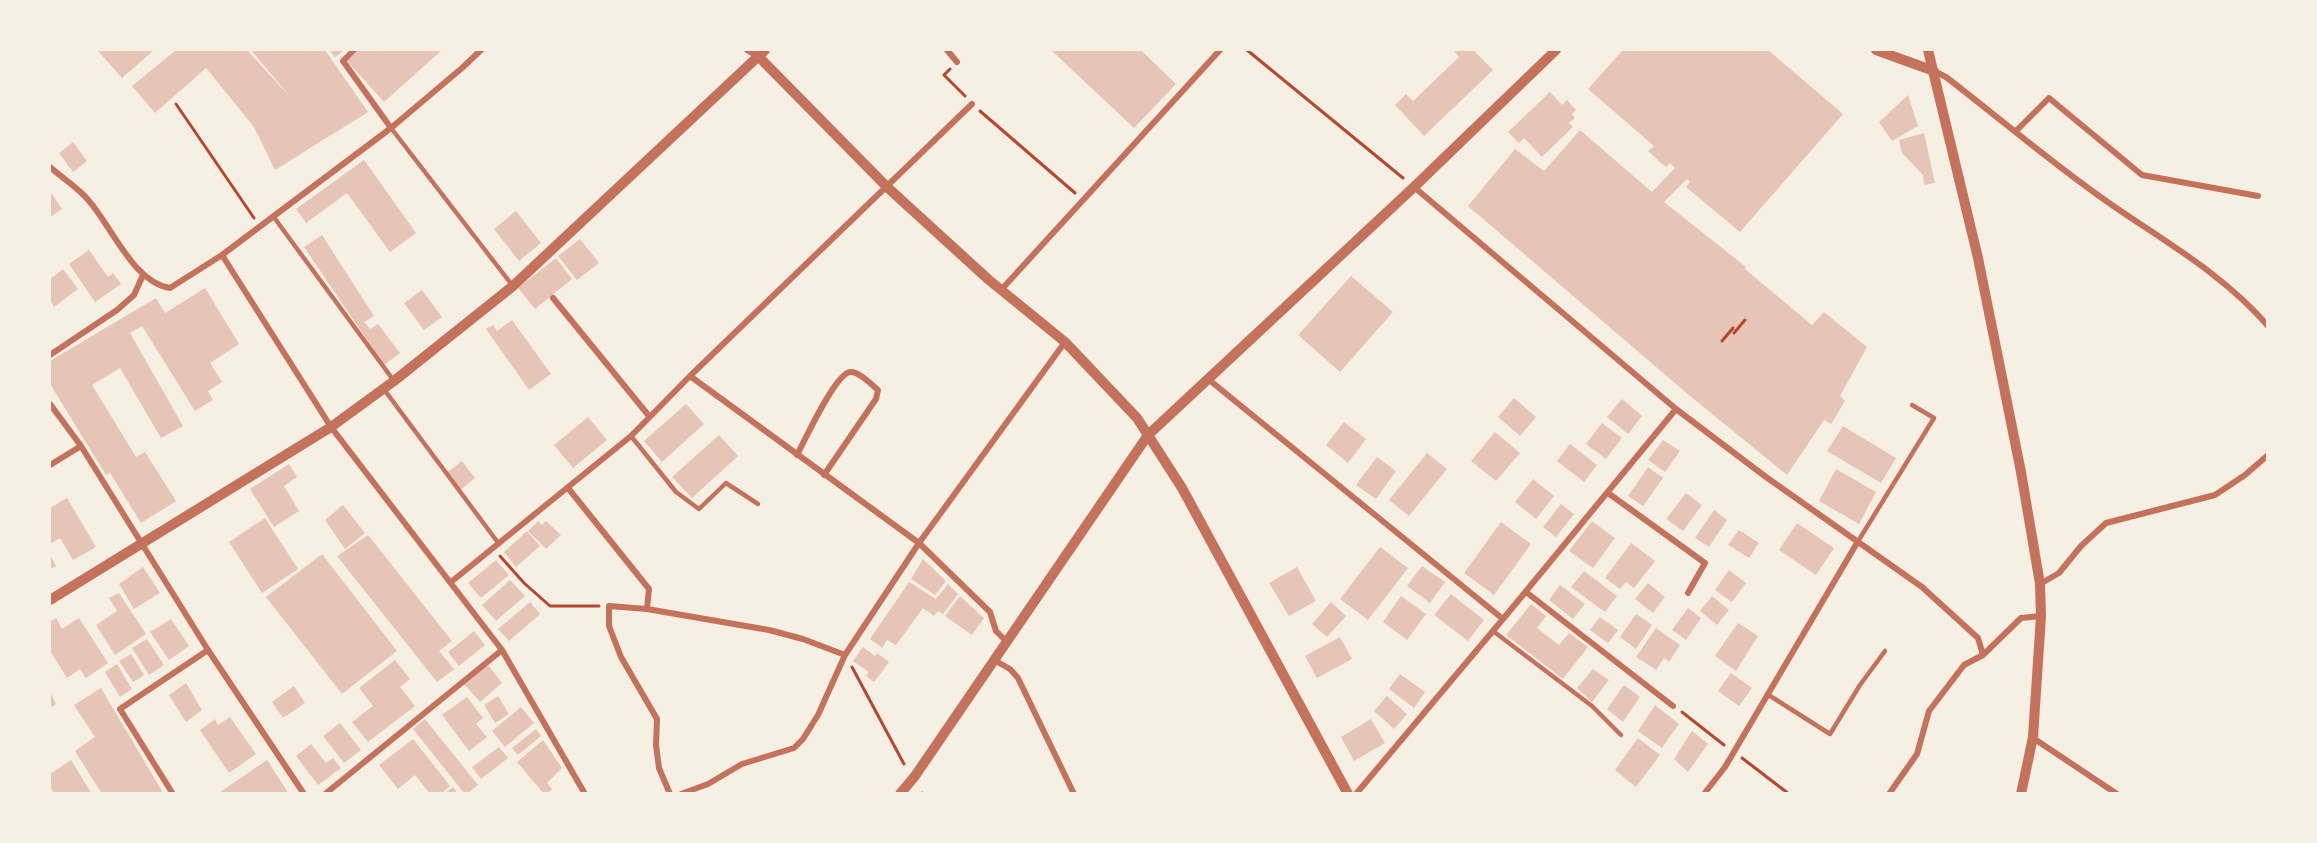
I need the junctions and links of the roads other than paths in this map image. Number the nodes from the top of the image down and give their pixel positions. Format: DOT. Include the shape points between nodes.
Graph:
graph roads {
  1 [pos="354,50"];
  2 [pos="481,50"];
  3 [pos="747,50"];
  4 [pos="947,50"];
  5 [pos="1220,50"];
  6 [pos="1556,50"];
  7 [pos="1876,50"];
  8 [pos="1928,50"];
  9 [pos="762,53"];
  10 [pos="957,62"];
  11 [pos="1934,71"];
  12 [pos="972,104"];
  13 [pos="391,128"];
  14 [pos="2016,131"];
  15 [pos="50,167"];
  16 [pos="887,187"];
  17 [pos="1414,187"];
  18 [pos="2258,196"];
  19 [pos="273,216"];
  20 [pos="222,255"];
  21 [pos="143,275"];
  22 [pos="513,286"];
  23 [pos="1001,290"];
  24 [pos="553,298"];
  25 [pos="2268,326"];
  26 [pos="1065,342"];
  27 [pos="50,355"];
  28 [pos="690,376"];
  29 [pos="1208,379"];
  30 [pos="394,381"];
  31 [pos="383,388"];
  32 [pos="50,404"];
  33 [pos="1912,405"];
  34 [pos="1676,409"];
  35 [pos="649,416"];
  36 [pos="331,427"];
  37 [pos="1148,435"];
  38 [pos="631,436"];
  39 [pos="81,446"];
  40 [pos="2268,454"];
  41 [pos="797,455"];
  42 [pos="50,465"];
  43 [pos="824,475"];
  44 [pos="568,488"];
  45 [pos="1608,493"];
  46 [pos="758,504"];
  47 [pos="919,543"];
  48 [pos="1857,543"];
  49 [pos="143,544"];
  50 [pos="496,546"];
  51 [pos="451,582"];
  52 [pos="2040,584"];
  53 [pos="1526,591"];
  54 [pos="1688,593"];
  55 [pos="50,600"];
  56 [pos="647,609"];
  57 [pos="2041,616"];
  58 [pos="1503,619"];
  59 [pos="1493,631"];
  60 [pos="1006,641"];
  61 [pos="208,650"];
  62 [pos="502,651"];
  63 [pos="1885,651"];
  64 [pos="846,655"];
  65 [pos="1983,655"];
  66 [pos="994,660"];
  67 [pos="1767,694"];
  68 [pos="1673,706"];
  69 [pos="1621,735"];
  70 [pos="2032,737"];
  71 [pos="172,794"];
  72 [pos="304,794"];
  73 [pos="325,794"];
  74 [pos="585,794"];
  75 [pos="670,794"];
  76 [pos="681,794"];
  77 [pos="900,794"];
  78 [pos="1074,794"];
  79 [pos="1348,794"];
  80 [pos="1356,794"];
  81 [pos="1704,794"];
  82 [pos="1889,794"];
  83 [pos="2021,794"];
  84 [pos="2117,794"];
  1 -- 13 [label="street" via="343,61"];
  2 -- 13 [label="street"];
  3 -- 9 [label="street"];
  4 -- 10 [label="street"];
  5 -- 23 [label="street"];
  6 -- 17 [label="street"];
  7 -- 11 [label="street"];
  8 -- 11 [label="street"];
  9 -- 16 [label="street"];
  9 -- 22 [label="street"];
  11 -- 14 [label="street"];
  11 -- 52 [label="street" via="1978,258"];
  12 -- 16 [label="street"];
  13 -- 19 [label="street"];
  13 -- 22 [label="lane"];
  14 -- 18 [label="street" via="2049,98 2142,175"];
  14 -- 25 [label="street" via="2230,289"];
  15 -- 21 [label="street" via="88,199"];
  16 -- 23 [label="street"];
  16 -- 28 [label="street"];
  17 -- 29 [label="street"];
  17 -- 34 [label="street"];
  19 -- 20 [label="street"];
  19 -- 30 [label="lane"];
  20 -- 21 [label="street" via="170,288"];
  20 -- 36 [label="street"];
  21 -- 27 [label="street" via="134,295 117,310"];
  22 -- 30 [label="street"];
  23 -- 26 [label="street"];
  24 -- 35 [label="street"];
  26 -- 37 [label="street" via="1137,418"];
  26 -- 47 [label="street"];
  28 -- 35 [label="street"];
  28 -- 41 [label="street"];
  29 -- 37 [label="street"];
  29 -- 58 [label="street"];
  30 -- 31 [label="street"];
  31 -- 36 [label="street"];
  31 -- 50 [label="lane"];
  32 -- 39 [label="street"];
  33 -- 48 [label="lane" via="1934,418"];
  34 -- 45 [label="street"];
  34 -- 48 [label="street"];
  35 -- 38 [label="street"];
  36 -- 49 [label="street"];
  36 -- 51 [label="street"];
  37 -- 60 [label="street"];
  37 -- 79 [label="street" via="1182,488"];
  38 -- 44 [label="street"];
  38 -- 46 [label="lane" via="676,492 699,509 726,483"];
  39 -- 42 [label="street"];
  39 -- 49 [label="street"];
  40 -- 52 [label="street" via="2215,495 2106,524 2059,573"];
  41 -- 43 [label="street"];
  41 -- 43 [label="street" via="834,387 843,376 856,373 878,390 876,399"];
  43 -- 47 [label="street"];
  44 -- 50 [label="street"];
  44 -- 56 [label="street" via="649,589"];
  45 -- 53 [label="street"];
  45 -- 54 [label="street" via="1705,563"];
  47 -- 60 [label="street" via="990,612 996,631"];
  47 -- 64 [label="street"];
  48 -- 65 [label="street" via="1922,587 1978,638"];
  48 -- 67 [label="street"];
  49 -- 55 [label="street"];
  49 -- 61 [label="street"];
  50 -- 51 [label="street"];
  51 -- 62 [label="street"];
  52 -- 57 [label="street"];
  53 -- 58 [label="street"];
  53 -- 68 [label="street"];
  56 -- 64 [label="street" via="769,630"];
  56 -- 75 [label="street" via="609,606 609,626 621,657 657,719 659,768"];
  57 -- 65 [label="street" via="2021,618"];
  57 -- 70 [label="street"];
  58 -- 59 [label="street"];
  59 -- 69 [label="lane" via="1592,706"];
  59 -- 80 [label="street"];
  60 -- 66 [label="street"];
  61 -- 71 [label="street" via="120,709"];
  61 -- 72 [label="street"];
  62 -- 73 [label="street"];
  62 -- 74 [label="street"];
  63 -- 67 [label="lane" via="1830,734"];
  64 -- 76 [label="street" via="818,715 794,748 742,764"];
  65 -- 82 [label="street" via="1964,665 1929,711 1917,754"];
  66 -- 77 [label="street"];
  66 -- 78 [label="street" via="1017,678"];
  67 -- 81 [label="street" via="1725,767"];
  70 -- 83 [label="street"];
  70 -- 84 [label="street"];
}
